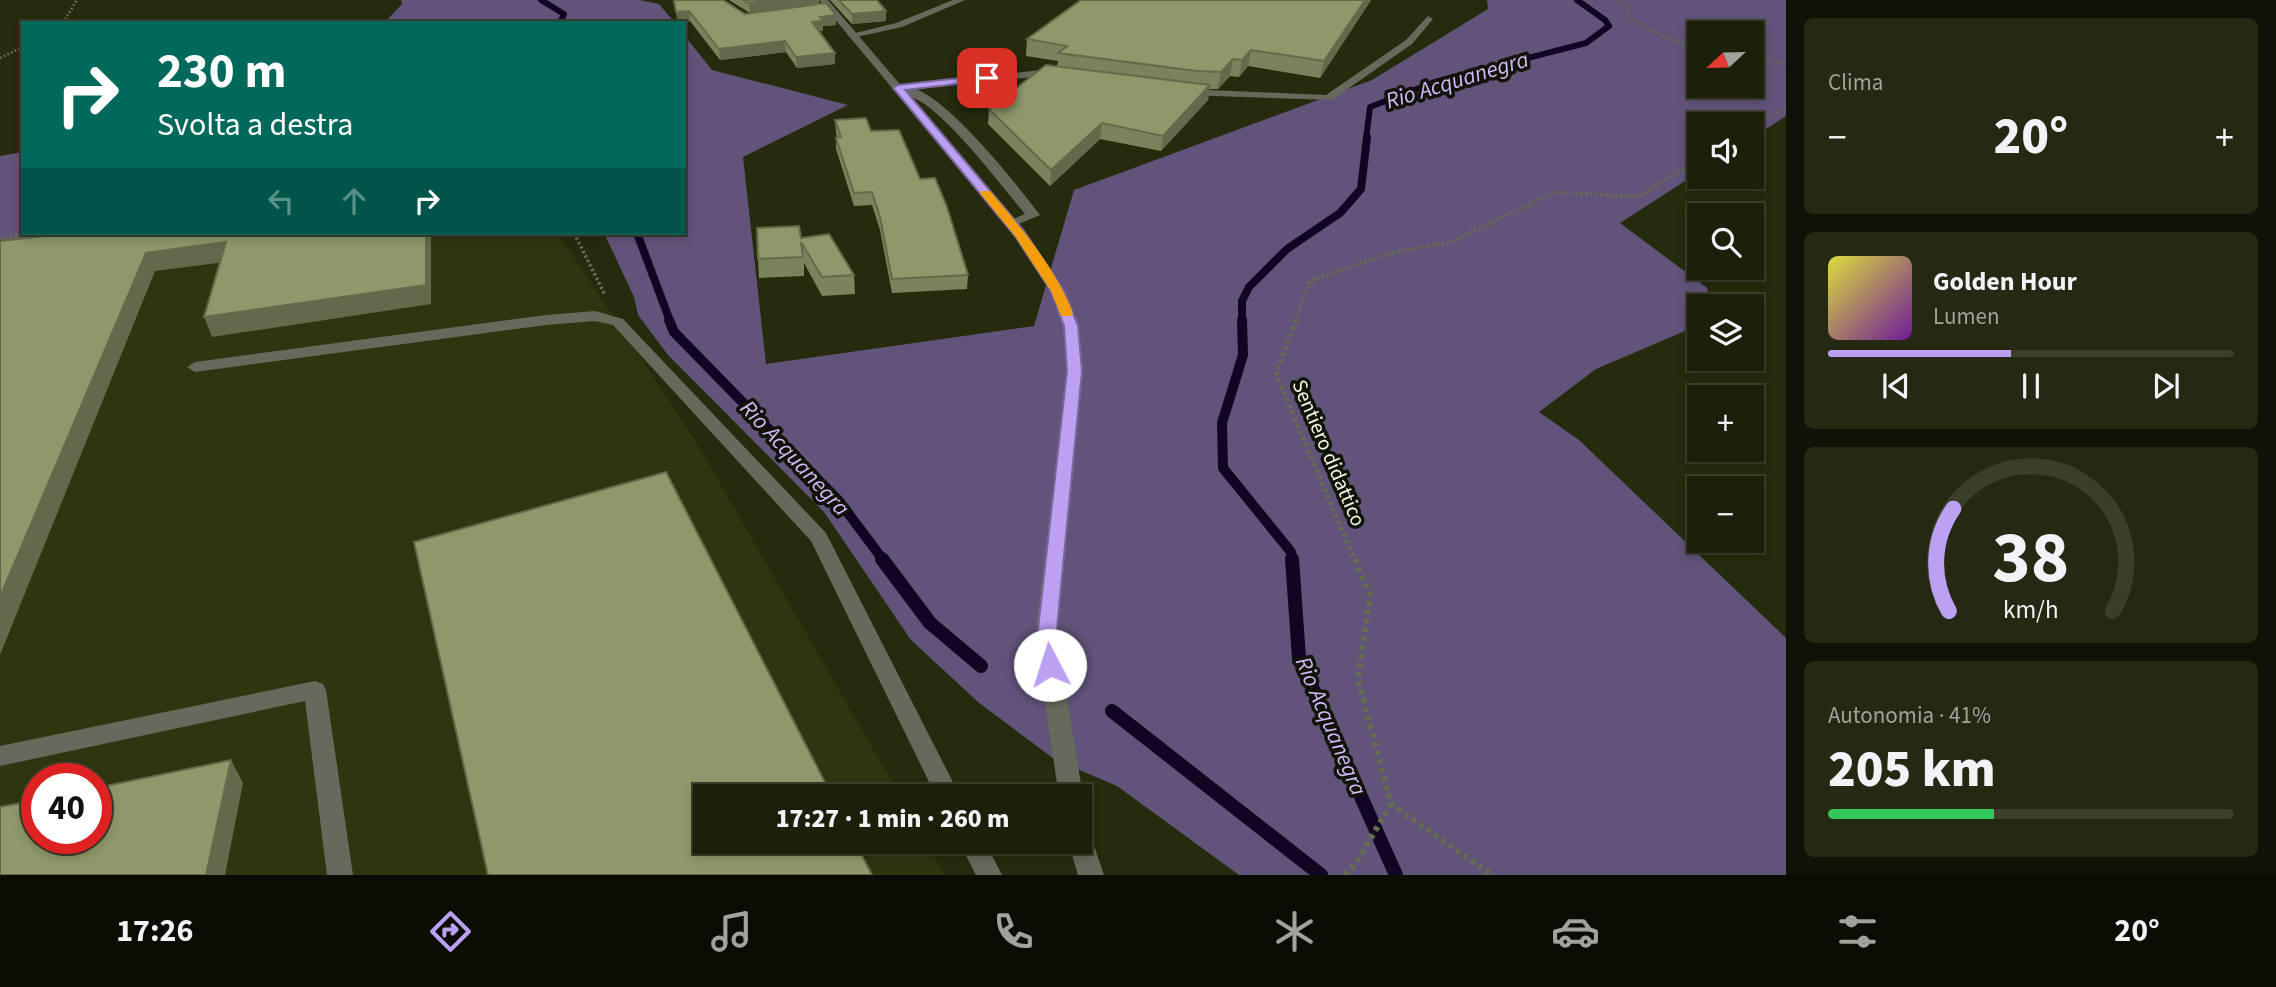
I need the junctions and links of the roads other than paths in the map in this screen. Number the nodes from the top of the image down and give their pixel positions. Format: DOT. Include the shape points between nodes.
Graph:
graph roads {
  1 [pos="961,0"];
  2 [pos="823,7"];
  3 [pos="1428,19"];
  4 [pos="852,35"];
  5 [pos="1067,76"];
  6 [pos="898,88"];
  7 [pos="1169,90"];
  8 [pos="1011,223"];
  9 [pos="195,367"];
  10 [pos="0,756"];
  11 [pos="942,784"];
  12 [pos="1068,784"];
  13 [pos="978,854"];
  14 [pos="1085,854"];
  15 [pos="340,875"];
  16 [pos="989,875"];
  17 [pos="1091,875"];
  1 -- 4 [label="street" via="899,25"];
  2 -- 4 [label="street"];
  3 -- 7 [label="street" via="1409,42 1328,98"];
  4 -- 6 [label="street"];
  5 -- 6 [label="street" via="1042,72"];
  6 -- 8 [label="street"];
  6 -- 8 [label="street" via="914,90 937,107 1032,215"];
  8 -- 12 [label="street" via="1058,291 1071,326 1075,371 1046,638"];
  9 -- 11 [label="street" via="546,320 595,316 618,322 819,538"];
  10 -- 15 [label="street" via="315,690"];
  13 -- 16 [label="street"];
  14 -- 17 [label="street"];
}
